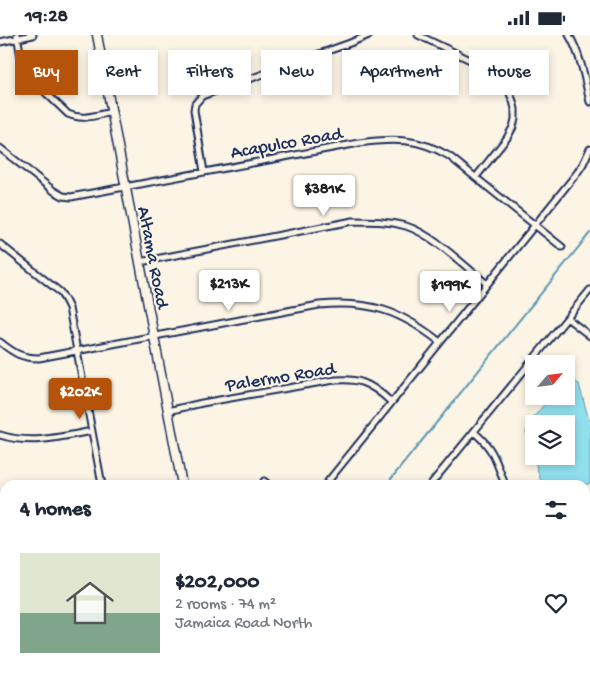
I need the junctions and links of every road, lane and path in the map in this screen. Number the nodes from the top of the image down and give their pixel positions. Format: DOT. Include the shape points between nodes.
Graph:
graph roads {
  1 [pos="33,35"];
  2 [pos="97,35"];
  3 [pos="369,35"];
  4 [pos="418,35"];
  5 [pos="569,35"];
  6 [pos="17,37"];
  7 [pos="0,42"];
  8 [pos="590,102"];
  9 [pos="112,113"];
  10 [pos="0,148"];
  11 [pos="590,149"];
  12 [pos="204,172"];
  13 [pos="476,177"];
  14 [pos="126,187"];
  15 [pos="535,224"];
  16 [pos="0,244"];
  17 [pos="562,247"];
  18 [pos="140,262"];
  19 [pos="487,284"];
  20 [pos="590,290"];
  21 [pos="567,318"];
  22 [pos="590,335"];
  23 [pos="154,336"];
  24 [pos="0,342"];
  25 [pos="440,342"];
  26 [pos="76,351"];
  27 [pos="391,402"];
  28 [pos="168,411"];
  29 [pos="92,431"];
  30 [pos="474,432"];
  31 [pos="0,435"];
  32 [pos="101,480"];
  33 [pos="181,480"];
  34 [pos="328,480"];
  35 [pos="434,480"];
  36 [pos="503,480"];
  1 -- 6 [label="street"];
  2 -- 9 [label="street, Altama Road"];
  3 -- 12 [label="street" via="202,96 194,110"];
  4 -- 13 [label="street" via="489,69 502,80 513,101 515,119 511,131"];
  5 -- 8 [label="street" via="580,60"];
  6 -- 7 [label="street"];
  6 -- 9 [label="street" via="26,74 68,113 82,118"];
  9 -- 14 [label="street, Altama Road"];
  10 -- 14 [label="street, Acapulco Road" via="63,196"];
  11 -- 15 [label="street" via="577,173"];
  12 -- 13 [label="street, Acapulco Road" via="359,143 396,140 439,150"];
  12 -- 14 [label="street, Acapulco Road"];
  13 -- 15 [label="street, Acapulco Road"];
  14 -- 18 [label="street, Altama Road"];
  15 -- 17 [label="street, Acapulco Road"];
  15 -- 19 [label="street"];
  16 -- 26 [label="street" via="65,299"];
  18 -- 19 [label="street" via="353,221 380,221 421,232"];
  18 -- 23 [label="street, Altama Road"];
  19 -- 25 [label="street"];
  20 -- 21 [label="street"];
  21 -- 22 [label="street"];
  21 -- 30 [label="street"];
  23 -- 25 [label="street" via="319,305 350,303 386,310 407,319"];
  23 -- 26 [label="street"];
  23 -- 28 [label="street, Altama Road"];
  24 -- 26 [label="street" via="15,353 29,357"];
  25 -- 27 [label="street"];
  26 -- 29 [label="street"];
  27 -- 28 [label="street, Palermo Road" via="370,385 343,379"];
  27 -- 34 [label="street"];
  28 -- 33 [label="street, Altama Road"];
  29 -- 31 [label="street" via="26,441"];
  29 -- 32 [label="street"];
  30 -- 35 [label="street"];
  30 -- 36 [label="street" via="492,451"];
}
